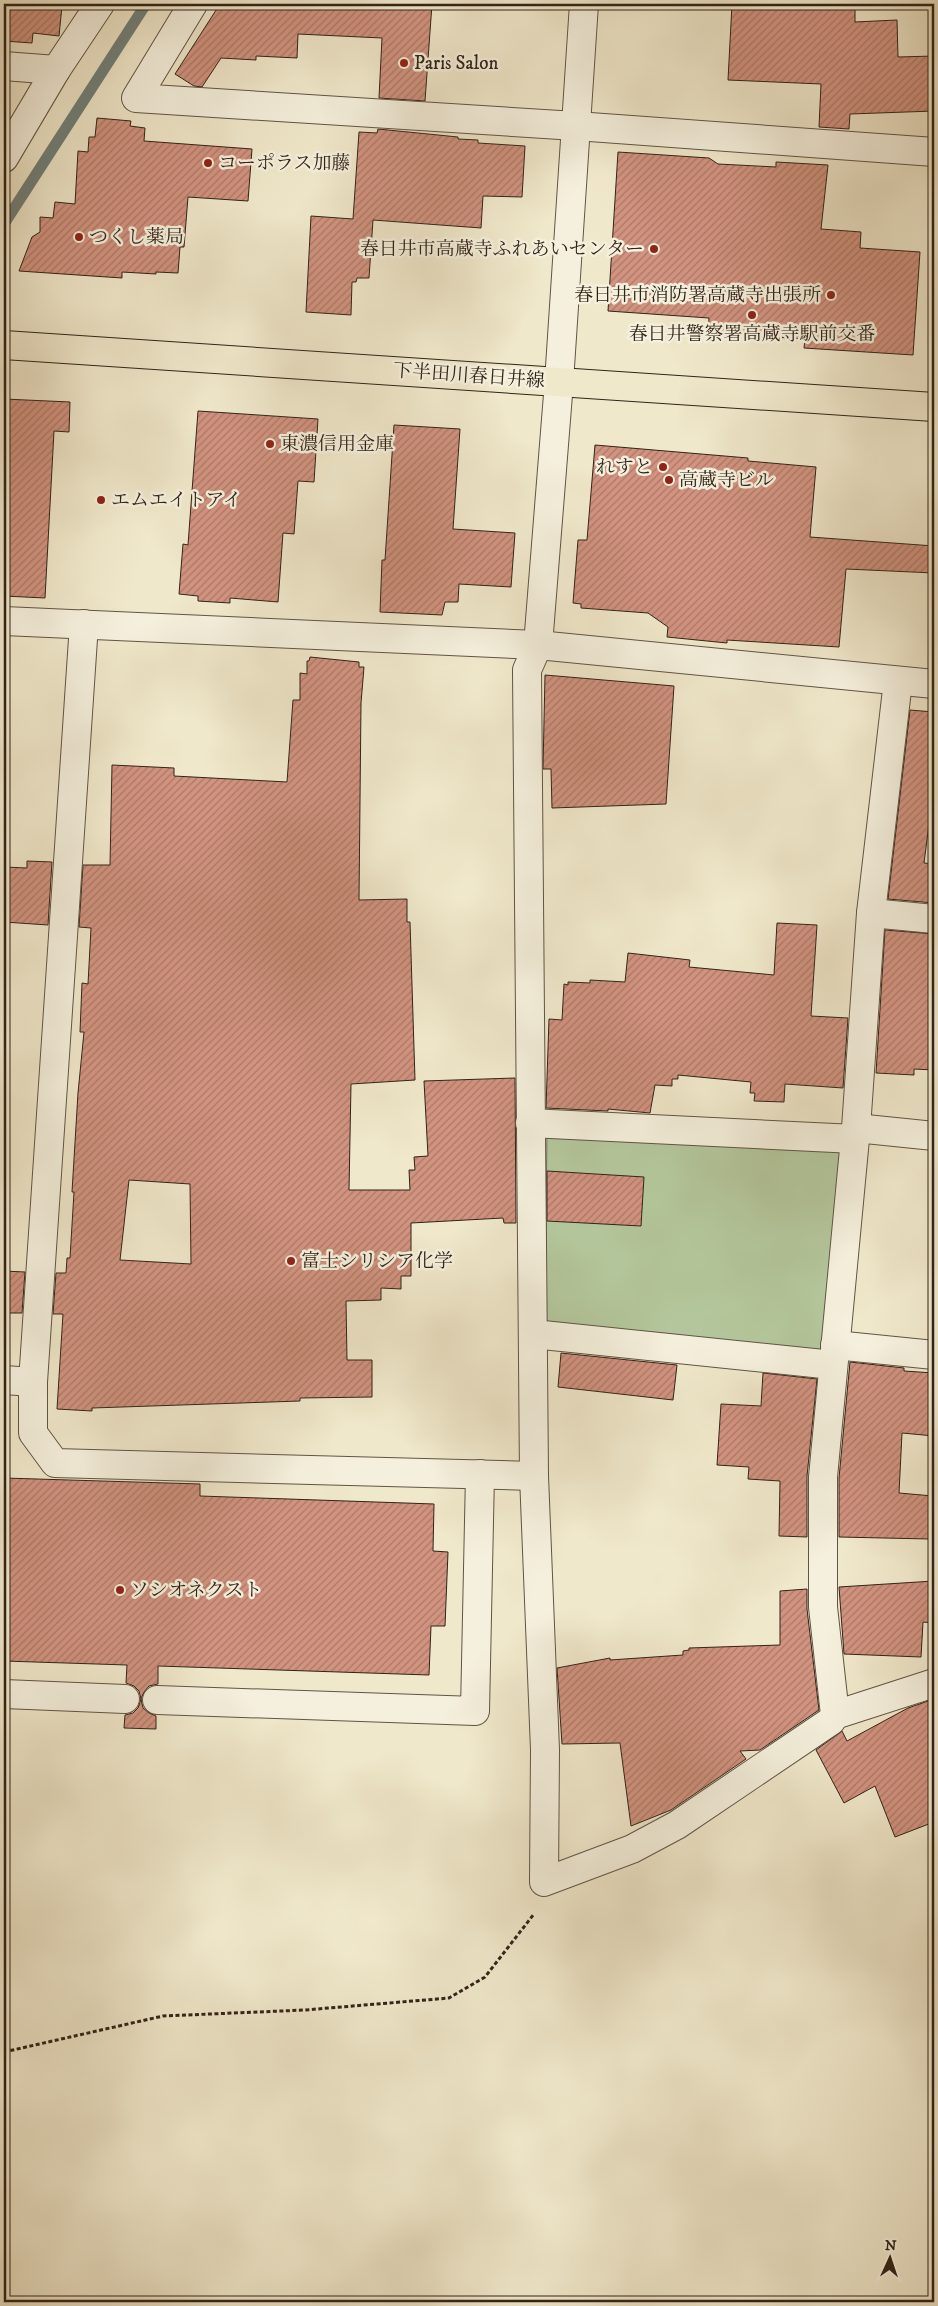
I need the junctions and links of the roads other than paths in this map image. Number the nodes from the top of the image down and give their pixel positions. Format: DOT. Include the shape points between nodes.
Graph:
graph roads {
  1 [pos="100,4"];
  2 [pos="193,4"];
  3 [pos="584,4"];
  4 [pos="4,66"];
  5 [pos="56,70"];
  6 [pos="576,126"];
  7 [pos="934,152"];
  8 [pos="4,158"];
  9 [pos="4,345"];
  10 [pos="559,382"];
  11 [pos="934,407"];
  12 [pos="4,621"];
  13 [pos="84,624"];
  14 [pos="538,645"];
  15 [pos="898,681"];
  16 [pos="934,684"];
  17 [pos="871,913"];
  18 [pos="934,919"];
  19 [pos="530,1123"];
  20 [pos="856,1134"];
  21 [pos="934,1136"];
  22 [pos="533,1334"];
  23 [pos="934,1354"];
  24 [pos="834,1355"];
  25 [pos="4,1380"];
  26 [pos="33,1382"];
  27 [pos="480,1474"];
  28 [pos="534,1476"];
  29 [pos="934,1683"];
  30 [pos="4,1694"];
  31 [pos="126,1699"];
  32 [pos="157,1700"];
  33 [pos="835,1715"];
  1 -- 5 [label="street"];
  2 -- 6 [label="street" via="136,98"];
  3 -- 6 [label="street"];
  4 -- 5 [label="street"];
  5 -- 8 [label="street"];
  6 -- 7 [label="street"];
  6 -- 10 [label="street"];
  9 -- 10 [label="main road, 下半田川春日井線"];
  10 -- 11 [label="main road, 下半田川春日井線"];
  10 -- 14 [label="street"];
  12 -- 13 [label="street"];
  13 -- 14 [label="street"];
  13 -- 26 [label="street"];
  14 -- 15 [label="street"];
  14 -- 19 [label="street" via="527,670"];
  15 -- 16 [label="street"];
  15 -- 17 [label="street"];
  17 -- 18 [label="street"];
  17 -- 20 [label="street"];
  19 -- 20 [label="street"];
  19 -- 22 [label="street"];
  20 -- 21 [label="street"];
  20 -- 24 [label="street"];
  22 -- 24 [label="street"];
  22 -- 28 [label="street"];
  23 -- 24 [label="street"];
  24 -- 33 [label="street" via="823,1477 823,1607"];
  25 -- 26 [label="street"];
  26 -- 27 [label="street" via="33,1433 55,1463"];
  27 -- 28 [label="street"];
  27 -- 32 [label="street" via="474,1711"];
  28 -- 33 [label="street" via="545,1750 544,1882 632,1849 677,1825 831,1721"];
  29 -- 33 [label="street"];
  30 -- 31 [label="street"];
}
